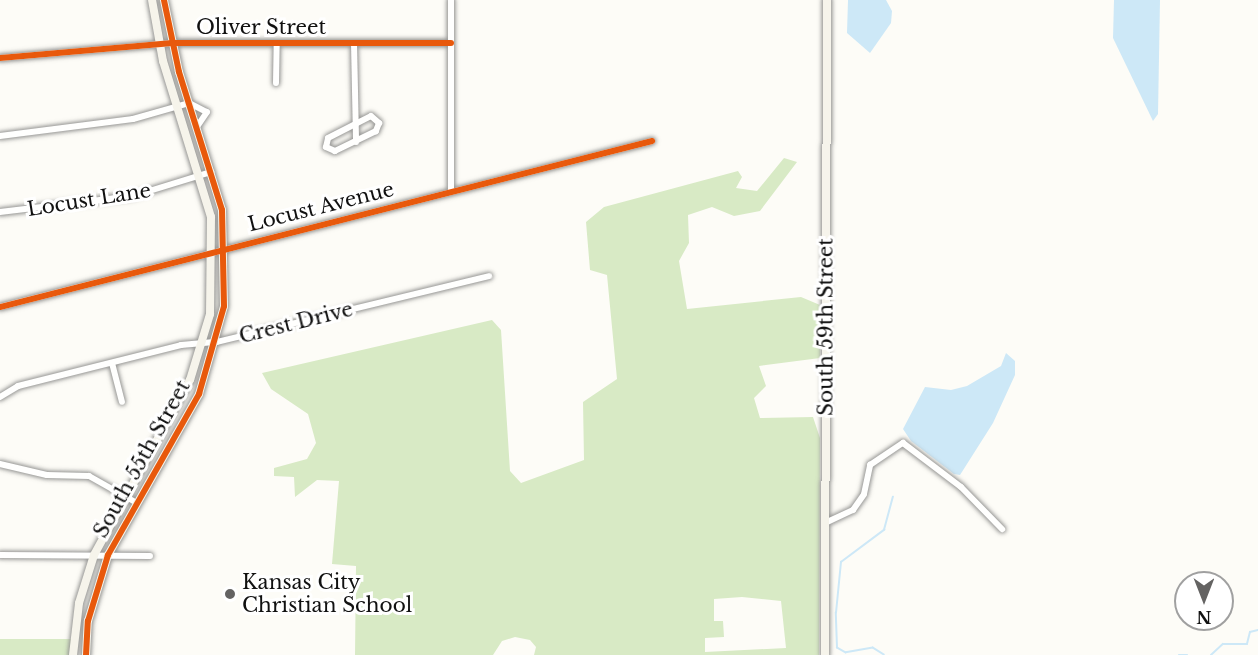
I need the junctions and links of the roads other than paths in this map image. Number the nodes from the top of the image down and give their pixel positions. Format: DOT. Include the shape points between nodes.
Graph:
graph roads {
  1 [pos="152,0"];
  2 [pos="164,0"];
  3 [pos="451,0"];
  4 [pos="827,0"];
  5 [pos="172,43"];
  6 [pos="354,43"];
  7 [pos="451,43"];
  8 [pos="159,44"];
  9 [pos="277,44"];
  10 [pos="0,57"];
  11 [pos="276,83"];
  12 [pos="189,103"];
  13 [pos="177,107"];
  14 [pos="356,124"];
  15 [pos="197,127"];
  16 [pos="0,136"];
  17 [pos="652,141"];
  18 [pos="356,142"];
  19 [pos="211,172"];
  20 [pos="200,176"];
  21 [pos="451,191"];
  22 [pos="0,212"];
  23 [pos="226,248"];
  24 [pos="214,251"];
  25 [pos="489,276"];
  26 [pos="0,307"];
  27 [pos="217,342"];
  28 [pos="204,343"];
  29 [pos="112,363"];
  30 [pos="0,397"];
  31 [pos="122,402"];
  32 [pos="0,464"];
  33 [pos="126,495"];
  34 [pos="137,503"];
  35 [pos="825,523"];
  36 [pos="1002,529"];
  37 [pos="0,555"];
  38 [pos="94,555"];
  39 [pos="108,555"];
  40 [pos="150,556"];
  41 [pos="73,655"];
  42 [pos="86,655"];
  43 [pos="825,655"];
  1 -- 8 [label="street, South 55th Street"];
  2 -- 5 [label="street, South 55th Street"];
  3 -- 7 [label="street"];
  4 -- 35 [label="street, South 59th Street"];
  5 -- 8 [label="street, Oliver Street"];
  5 -- 9 [label="street, Oliver Street"];
  5 -- 12 [label="street, South 55th Street"];
  6 -- 7 [label="street, Oliver Street"];
  6 -- 9 [label="street, Oliver Street"];
  6 -- 14 [label="street"];
  7 -- 21 [label="street"];
  8 -- 10 [label="street, Oliver Street"];
  8 -- 13 [label="street, South 55th Street"];
  9 -- 11 [label="street"];
  12 -- 13 [label="street"];
  12 -- 15 [label="street, South 55th Street"];
  12 -- 15 [label="street" via="207,112"];
  13 -- 16 [label="street" via="133,119"];
  13 -- 20 [label="street, South 55th Street"];
  14 -- 18 [label="street"];
  14 -- 18 [label="street" via="372,116 379,123 376,131"];
  14 -- 18 [label="street" via="325,142 330,151"];
  15 -- 19 [label="street, South 55th Street"];
  17 -- 21 [label="street, Locust Avenue"];
  19 -- 20 [label="street, Locust Lane"];
  19 -- 23 [label="street, South 55th Street"];
  20 -- 22 [label="street, Locust Lane" via="133,196"];
  20 -- 24 [label="street, South 55th Street"];
  21 -- 23 [label="street, Locust Avenue"];
  23 -- 24 [label="street, Locust Avenue"];
  23 -- 27 [label="street, South 55th Street"];
  24 -- 26 [label="street, Locust Avenue"];
  24 -- 28 [label="street, South 55th Street"];
  25 -- 27 [label="street, Crest Drive"];
  27 -- 28 [label="street, Crest Drive"];
  27 -- 34 [label="street, South 55th Street" via="199,394"];
  28 -- 29 [label="street, Crest Drive"];
  28 -- 33 [label="street, South 55th Street" via="190,380"];
  29 -- 30 [label="street, Crest Drive" via="18,386"];
  29 -- 31 [label="street"];
  32 -- 33 [label="street" via="47,475 89,477"];
  33 -- 34 [label="street"];
  33 -- 38 [label="street, South 55th Street"];
  34 -- 39 [label="street, South 55th Street"];
  35 -- 36 [label="street" via="853,510 864,494 870,465 903,442 961,487"];
  35 -- 43 [label="street, South 59th Street"];
  37 -- 38 [label="street"];
  38 -- 39 [label="street"];
  38 -- 41 [label="street, South 55th Street" via="79,603"];
  39 -- 40 [label="street"];
  39 -- 42 [label="street, South 55th Street" via="88,621"];
}
